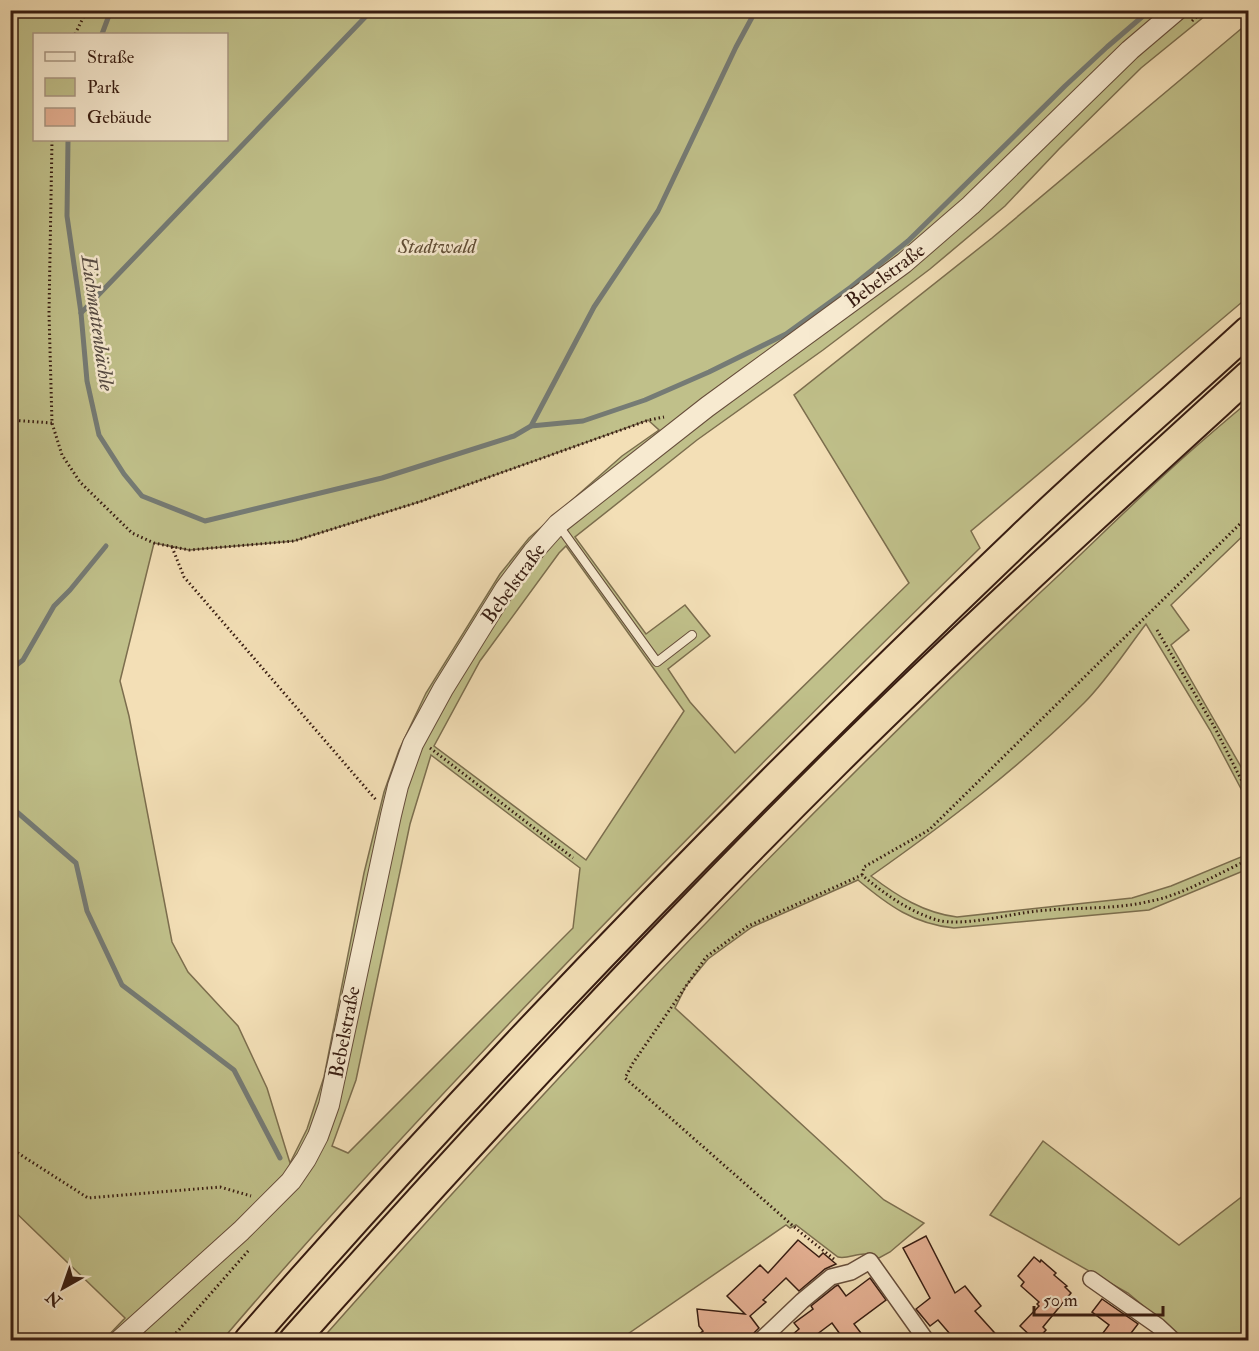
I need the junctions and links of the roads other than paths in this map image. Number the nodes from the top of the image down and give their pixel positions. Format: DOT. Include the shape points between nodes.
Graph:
graph roads {
  1 [pos="1177,10"];
  2 [pos="1248,331"];
  3 [pos="1248,376"];
  4 [pos="558,524"];
  5 [pos="692,635"];
  6 [pos="1091,1280"];
  7 [pos="120,1341"];
  8 [pos="249,1341"];
  9 [pos="294,1341"];
  10 [pos="761,1341"];
  11 [pos="926,1341"];
  12 [pos="1173,1341"];
  1 -- 4 [label="street, Bebelstraße" via="1130,50 971,206 904,263 707,407"];
  2 -- 8 [label="highway" via="1023,536 813,740 504,1058"];
  3 -- 9 [label="highway" via="1050,558 835,764 682,918"];
  4 -- 5 [label="lane" via="657,662"];
  4 -- 7 [label="street, Bebelstraße" via="505,589 416,739 391,814 329,1105 306,1159 291,1181 241,1231"];
  6 -- 12 [label="street" via="1158,1326"];
  10 -- 11 [label="street" via="831,1277 870,1261"];
}
